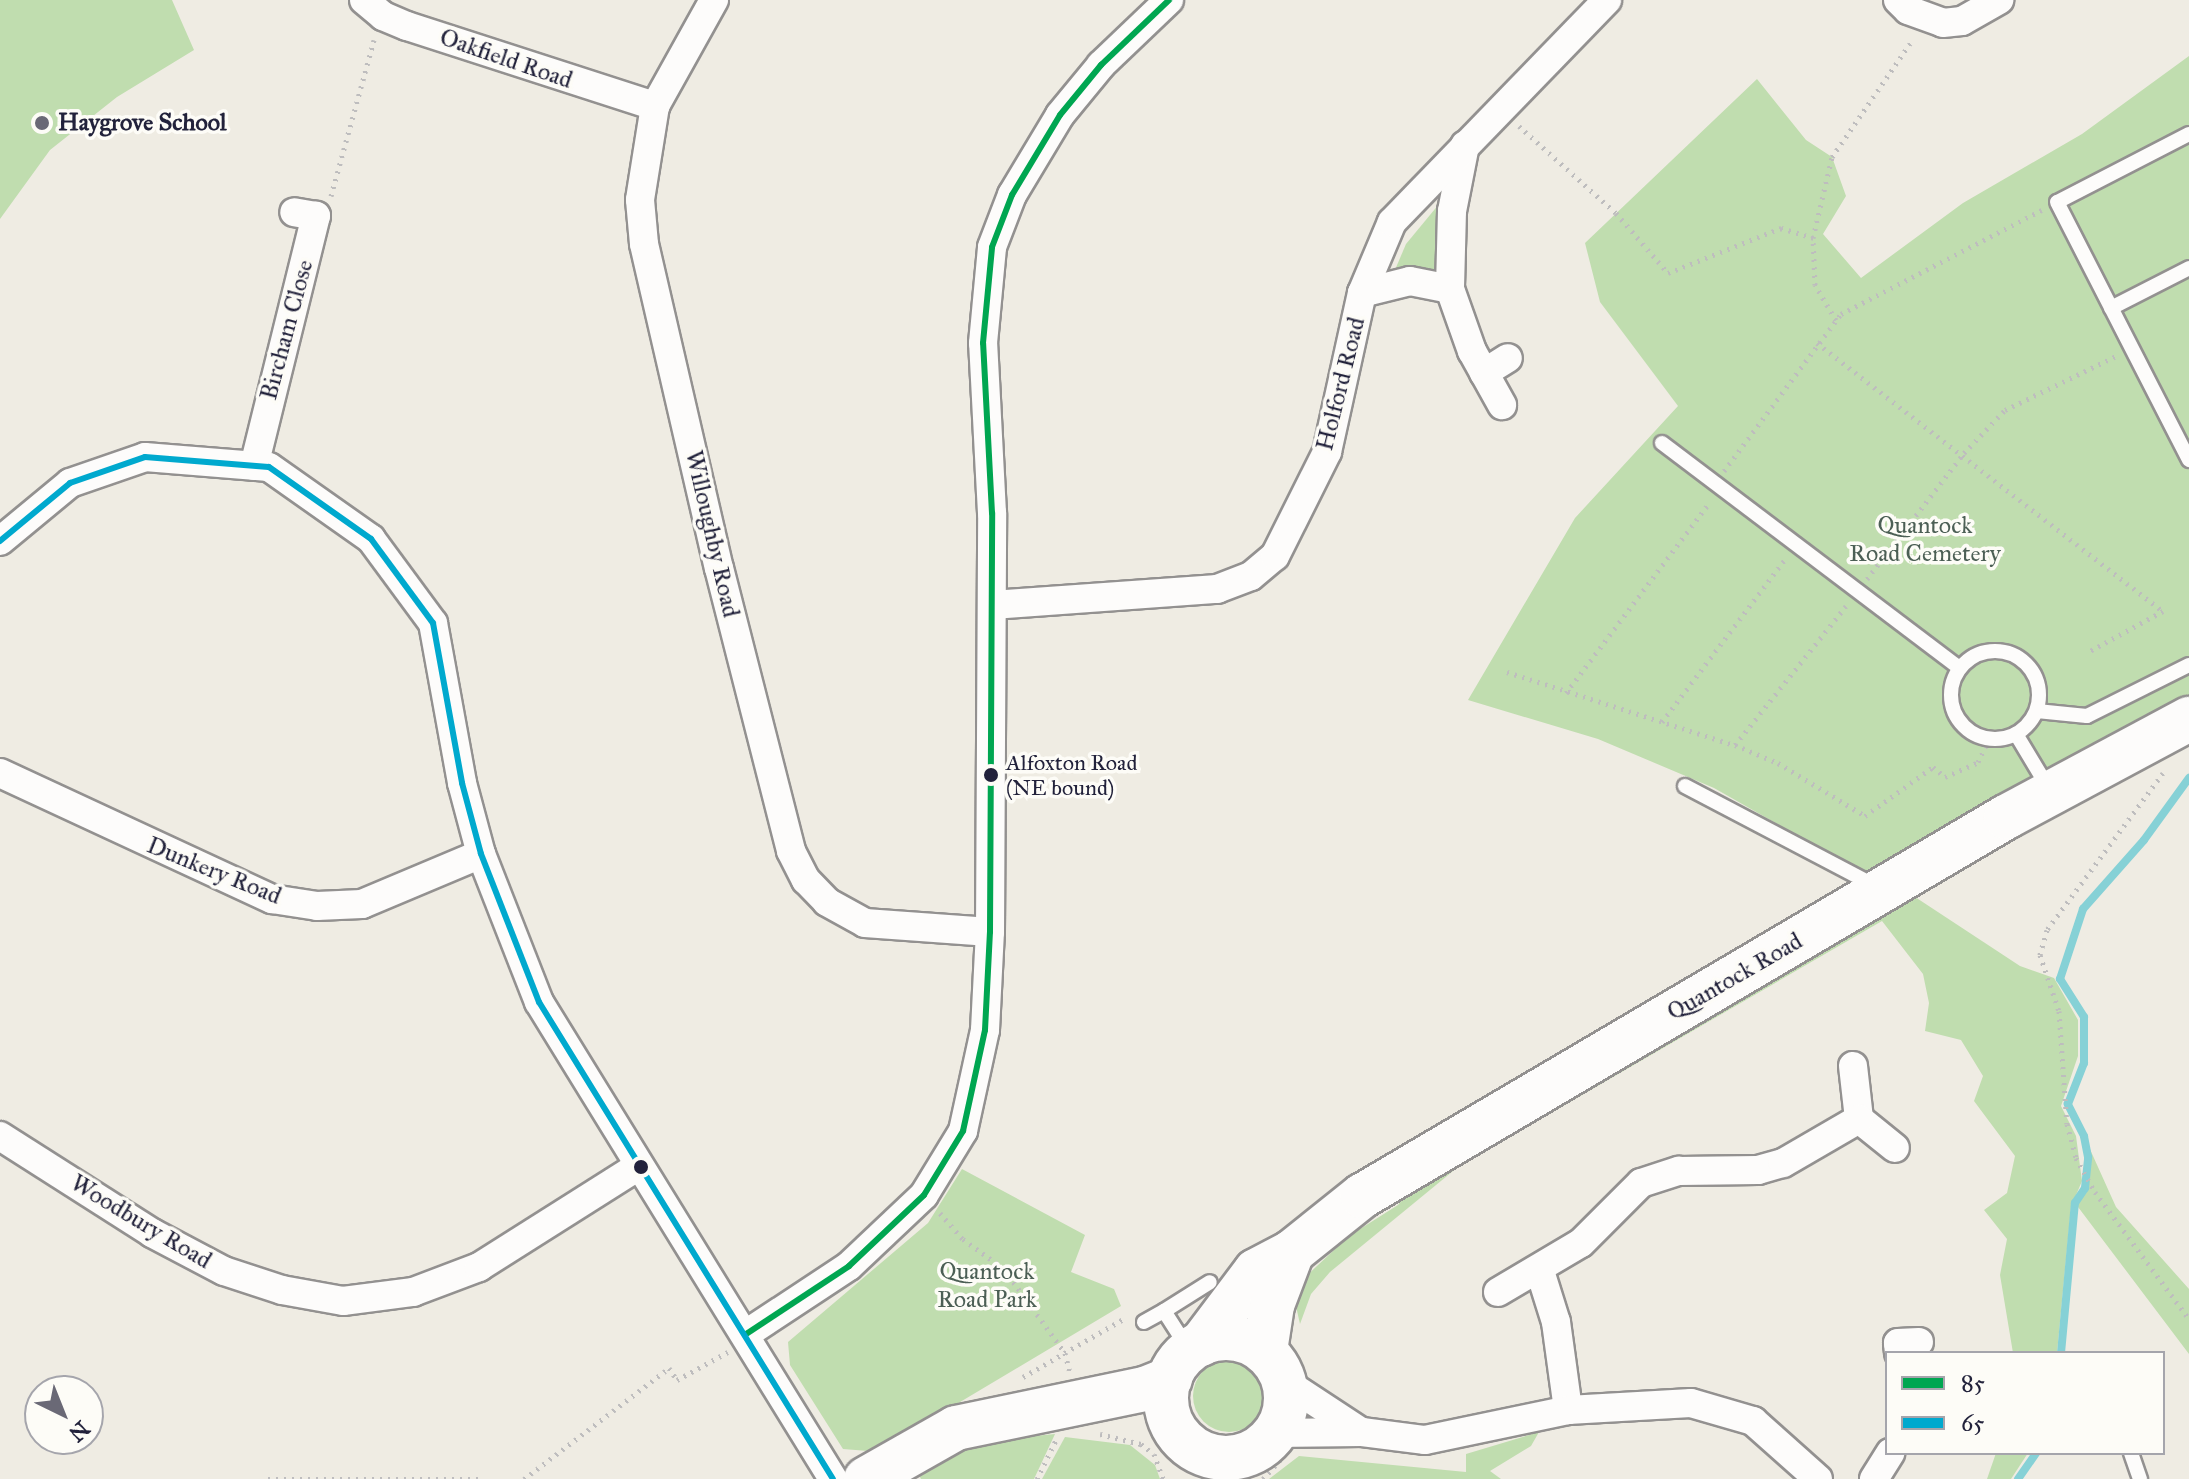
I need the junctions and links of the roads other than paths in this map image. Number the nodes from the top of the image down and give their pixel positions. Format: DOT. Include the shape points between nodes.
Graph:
graph roads {
  1 [pos="714,0"];
  2 [pos="1169,0"];
  3 [pos="1607,0"];
  4 [pos="1898,0"];
  5 [pos="1999,0"];
  6 [pos="374,8"];
  7 [pos="655,106"];
  8 [pos="2189,134"];
  9 [pos="1465,144"];
  10 [pos="305,214"];
  11 [pos="2189,268"];
  12 [pos="1450,289"];
  13 [pos="1362,293"];
  14 [pos="2111,308"];
  15 [pos="1508,358"];
  16 [pos="1484,373"];
  17 [pos="1502,405"];
  18 [pos="1662,443"];
  19 [pos="2189,460"];
  20 [pos="254,466"];
  21 [pos="0,541"];
  22 [pos="992,605"];
  23 [pos="2189,665"];
  24 [pos="1959,668"];
  25 [pos="2037,711"];
  26 [pos="2189,719"];
  27 [pos="2016,734"];
  28 [pos="0,773"];
  29 [pos="1685,786"];
  30 [pos="2051,792"];
  31 [pos="481,854"];
  32 [pos="1884,891"];
  33 [pos="990,932"];
  34 [pos="1853,1066"];
  35 [pos="1859,1119"];
  36 [pos="0,1136"];
  37 [pos="1895,1148"];
  38 [pos="639,1166"];
  39 [pos="1292,1252"];
  40 [pos="1540,1271"];
  41 [pos="1210,1282"];
  42 [pos="1498,1292"];
  43 [pos="1164,1311"];
  44 [pos="1144,1322"];
  45 [pos="748,1337"];
  46 [pos="1187,1358"];
  47 [pos="1275,1366"];
  48 [pos="1568,1410"];
  49 [pos="1074,1423"];
  50 [pos="1362,1432"];
  51 [pos="1183,1452"];
  52 [pos="1257,1454"];
  53 [pos="1889,1455"];
  54 [pos="2132,1455"];
  55 [pos="833,1479"];
  56 [pos="866,1479"];
  57 [pos="1818,1479"];
  58 [pos="1874,1479"];
  59 [pos="2140,1479"];
  1 -- 7 [label="street, Willoughby Road"];
  2 -- 22 [label="street" via="1101,65 1060,115 1012,195 992,247 983,343"];
  3 -- 9 [label="street, Holford Road"];
  4 -- 5 [label="street" via="1927,19 1962,21"];
  6 -- 7 [label="street, Oakfield Road"];
  7 -- 33 [label="street, Willoughby Road" via="640,200 644,244 791,851 806,880 827,902 865,923"];
  8 -- 14 [label="lane" via="2057,202"];
  9 -- 12 [label="street" via="1452,211"];
  9 -- 13 [label="street, Holford Road" via="1392,222"];
  10 -- 20 [label="street, Bircham Close"];
  11 -- 14 [label="lane"];
  12 -- 13 [label="street" via="1410,281"];
  12 -- 16 [label="street"];
  13 -- 22 [label="street, Holford Road" via="1327,452 1275,556 1251,576 1217,589"];
  14 -- 19 [label="lane"];
  15 -- 16 [label="street"];
  16 -- 17 [label="street"];
  18 -- 24 [label="lane"];
  20 -- 21 [label="street" via="145,457 70,483"];
  20 -- 31 [label="street" via="269,467 371,539 433,623 462,783"];
  22 -- 33 [label="street"];
  23 -- 25 [label="lane" via="2087,716"];
  24 -- 25 [label="lane" via="1970,658 1996,650 2023,660 2038,683"];
  24 -- 27 [label="lane" via="1953,682 1954,712 1962,725 1989,739"];
  25 -- 27 [label="lane"];
  26 -- 30 [label="main road, Quantock Road"];
  27 -- 30 [label="lane"];
  28 -- 31 [label="street, Dunkery Road" via="272,899 317,906 362,904"];
  29 -- 32 [label="lane"];
  30 -- 32 [label="main road, Quantock Road"];
  31 -- 38 [label="street" via="539,1002"];
  32 -- 39 [label="main road, Quantock Road" via="1362,1196"];
  33 -- 45 [label="street" via="978,1082 963,1131 924,1195 849,1266"];
  34 -- 35 [label="street"];
  35 -- 37 [label="street"];
  35 -- 40 [label="street" via="1783,1163 1758,1170 1679,1171 1641,1183 1581,1243"];
  36 -- 38 [label="street, Woodbury Road" via="152,1233 224,1271 282,1290 343,1301 413,1292 479,1267"];
  38 -- 45 [label="street"];
  39 -- 46 [label="main road, Quantock Road" via="1249,1278"];
  39 -- 47 [label="main road" via="1272,1305"];
  40 -- 42 [label="street"];
  40 -- 48 [label="street" via="1556,1322"];
  41 -- 43 [label="lane"];
  43 -- 44 [label="lane"];
  43 -- 46 [label="lane"];
  45 -- 55 [label="street"];
  46 -- 47 [label="main road" via="1229,1338"];
  46 -- 49 [label="main road" via="1145,1389"];
  46 -- 51 [label="main road" via="1166,1411"];
  47 -- 50 [label="street"];
  47 -- 52 [label="main road" via="1287,1407"];
  48 -- 50 [label="street" via="1453,1438 1400,1439"];
  48 -- 57 [label="street" via="1711,1405 1753,1421"];
  49 -- 51 [label="main road"];
  49 -- 56 [label="main road" via="956,1428"];
  50 -- 52 [label="street"];
  51 -- 52 [label="main road"];
  53 -- 58 [label="street"];
  54 -- 59 [label="lane"];
}
